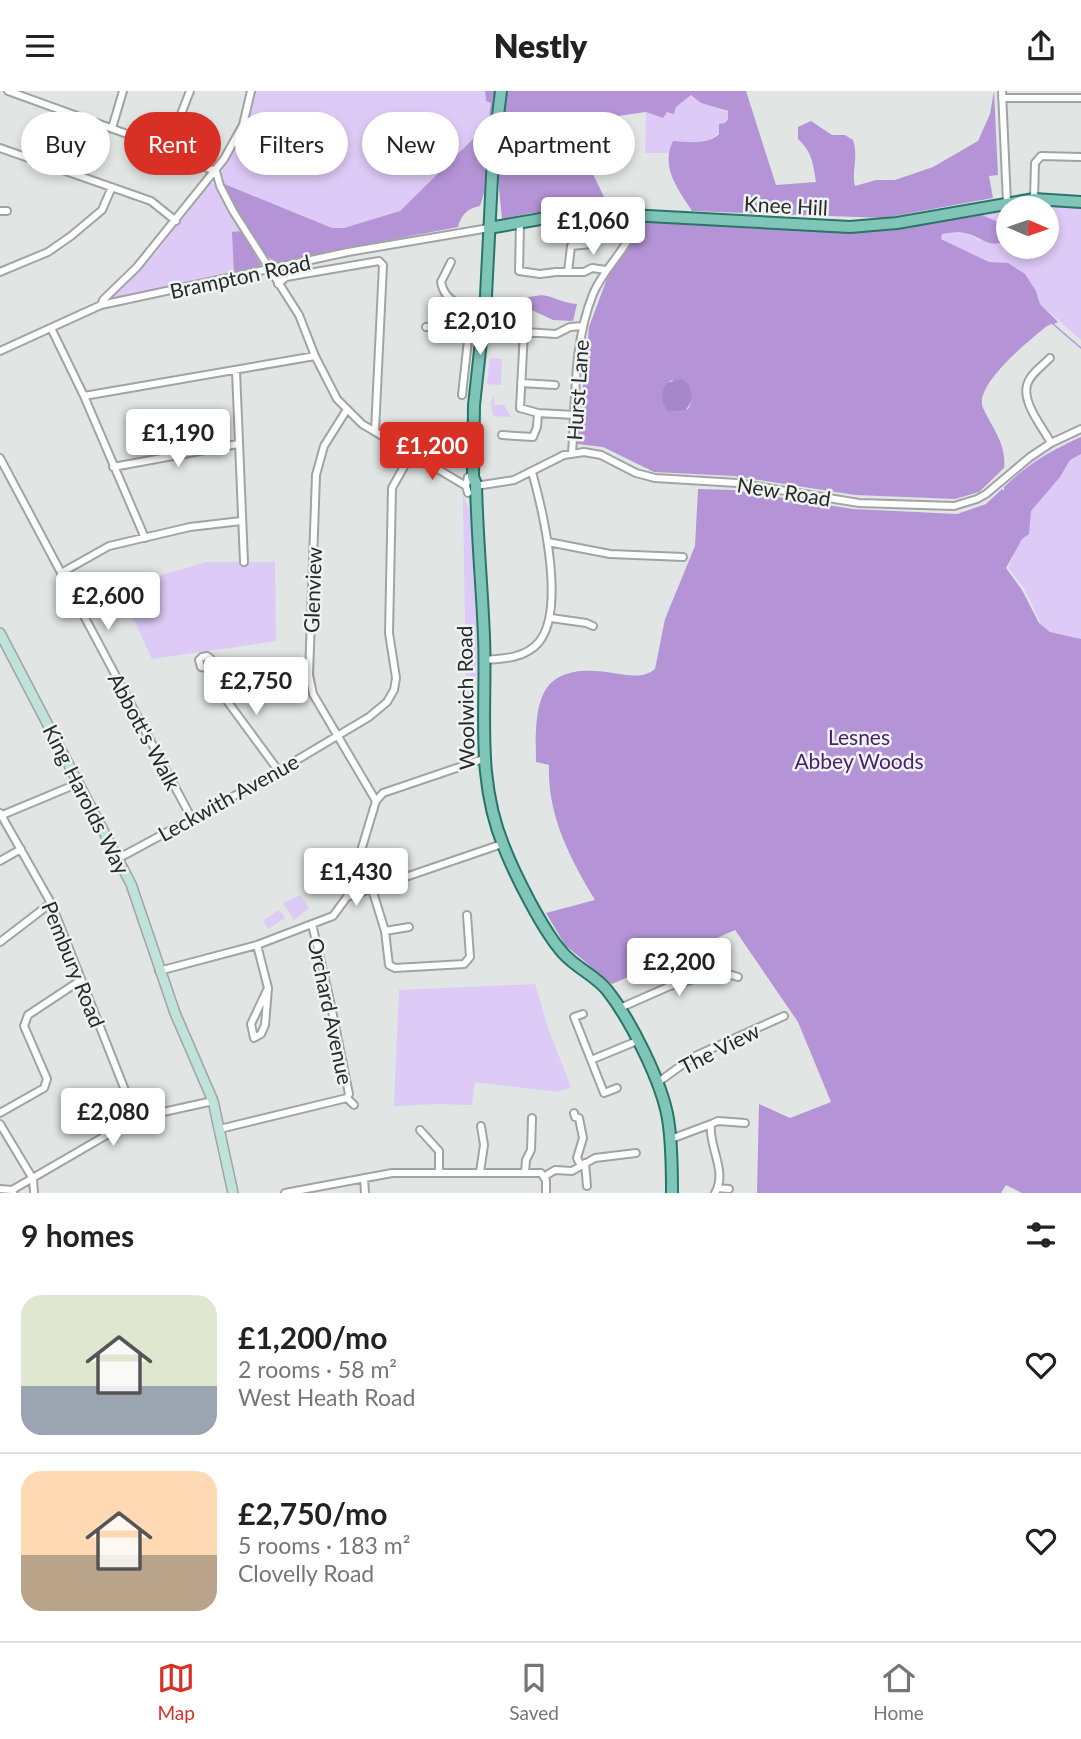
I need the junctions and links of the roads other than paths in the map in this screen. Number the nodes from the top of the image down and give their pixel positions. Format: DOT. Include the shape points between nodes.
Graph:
graph roads {
  1 [pos="8,91"];
  2 [pos="123,91"];
  3 [pos="190,91"];
  4 [pos="251,91"];
  5 [pos="501,91"];
  6 [pos="1002,94"];
  7 [pos="1081,98"];
  8 [pos="182,112"];
  9 [pos="112,128"];
  10 [pos="124,133"];
  11 [pos="0,148"];
  12 [pos="1081,157"];
  13 [pos="221,163"];
  14 [pos="213,175"];
  15 [pos="217,175"];
  16 [pos="112,187"];
  17 [pos="1007,196"];
  18 [pos="1034,196"];
  19 [pos="1059,201"];
  20 [pos="1081,202"];
  21 [pos="996,205"];
  22 [pos="634,214"];
  23 [pos="176,221"];
  24 [pos="520,223"];
  25 [pos="491,227"];
  26 [pos="598,230"];
  27 [pos="451,262"];
  28 [pos="606,270"];
  29 [pos="270,271"];
  30 [pos="0,272"];
  31 [pos="568,272"];
  32 [pos="278,283"];
  33 [pos="102,305"];
  34 [pos="485,309"];
  35 [pos="582,326"];
  36 [pos="426,327"];
  37 [pos="51,328"];
  38 [pos="483,331"];
  39 [pos="509,331"];
  40 [pos="524,332"];
  41 [pos="469,334"];
  42 [pos="0,351"];
  43 [pos="315,356"];
  44 [pos="1050,358"];
  45 [pos="236,371"];
  46 [pos="464,375"];
  47 [pos="478,376"];
  48 [pos="521,383"];
  49 [pos="555,385"];
  50 [pos="463,395"];
  51 [pos="84,396"];
  52 [pos="346,411"];
  53 [pos="538,413"];
  54 [pos="575,415"];
  55 [pos="1081,429"];
  56 [pos="375,431"];
  57 [pos="502,435"];
  58 [pos="1051,443"];
  59 [pos="238,444"];
  60 [pos="572,453"];
  61 [pos="411,454"];
  62 [pos="0,458"];
  63 [pos="114,467"];
  64 [pos="532,472"];
  65 [pos="471,485"];
  66 [pos="241,521"];
  67 [pos="145,538"];
  68 [pos="548,542"];
  69 [pos="683,557"];
  70 [pos="244,562"];
  71 [pos="61,573"];
  72 [pos="551,618"];
  73 [pos="593,626"];
  74 [pos="0,633"];
  75 [pos="484,660"];
  76 [pos="207,668"];
  77 [pos="337,735"];
  78 [pos="483,759"];
  79 [pos="278,770"];
  80 [pos="79,783"];
  81 [pos="376,801"];
  82 [pos="0,815"];
  83 [pos="192,819"];
  84 [pos="502,844"];
  85 [pos="21,849"];
  86 [pos="119,857"];
  87 [pos="0,861"];
  88 [pos="372,889"];
  89 [pos="348,897"];
  90 [pos="51,903"];
  91 [pos="467,915"];
  92 [pos="312,924"];
  93 [pos="409,927"];
  94 [pos="385,931"];
  95 [pos="0,942"];
  96 [pos="257,945"];
  97 [pos="159,971"];
  98 [pos="738,977"];
  99 [pos="81,980"];
  100 [pos="268,988"];
  101 [pos="620,1008"];
  102 [pos="583,1014"];
  103 [pos="784,1016"];
  104 [pos="638,1041"];
  105 [pos="591,1060"];
  106 [pos="657,1083"];
  107 [pos="617,1089"];
  108 [pos="347,1098"];
  109 [pos="213,1101"];
  110 [pos="354,1105"];
  111 [pos="0,1113"];
  112 [pos="574,1113"];
  113 [pos="136,1118"];
  114 [pos="532,1118"];
  115 [pos="745,1122"];
  116 [pos="0,1124"];
  117 [pos="711,1124"];
  118 [pos="481,1126"];
  119 [pos="220,1129"];
  120 [pos="420,1130"];
  121 [pos="671,1139"];
  122 [pos="636,1153"];
  123 [pos="583,1164"];
  124 [pos="439,1172"];
  125 [pos="480,1172"];
  126 [pos="525,1173"];
  127 [pos="545,1176"];
  128 [pos="364,1178"];
  129 [pos="33,1179"];
  130 [pos="587,1187"];
  131 [pos="0,1189"];
  132 [pos="729,1189"];
  133 [pos="716,1190"];
  134 [pos="12,1192"];
  135 [pos="299,1192"];
  136 [pos="34,1193"];
  137 [pos="233,1193"];
  138 [pos="285,1193"];
  139 [pos="365,1193"];
  140 [pos="546,1193"];
  141 [pos="672,1193"];
  1 -- 9 [label="street"];
  2 -- 9 [label="street"];
  3 -- 8 [label="street"];
  4 -- 13 [label="street" via="239,134"];
  5 -- 25 [label="main road, Woolwich Road"];
  6 -- 7 [label="street"];
  6 -- 17 [label="street"];
  9 -- 10 [label="street"];
  11 -- 16 [label="street"];
  12 -- 18 [label="street" via="1037,158"];
  14 -- 23 [label="street"];
  15 -- 29 [label="street"];
  16 -- 23 [label="street" via="151,201"];
  16 -- 30 [label="street" via="102,211 71,236 48,252"];
  19 -- 20 [label="main road, Knee Hill"];
  21 -- 22 [label="main road, Knee Hill" via="850,227"];
  22 -- 24 [label="main road, Knee Hill" via="592,213"];
  22 -- 28 [label="street, Hurst Lane" via="631,235"];
  23 -- 33 [label="street"];
  24 -- 25 [label="main road, Knee Hill"];
  24 -- 31 [label="street" via="519,271"];
  25 -- 29 [label="street, Brampton Road"];
  25 -- 34 [label="main road, Woolwich Road"];
  25 -- 65 [label="main road, Woolwich Road" via="480,479"];
  26 -- 31 [label="street" via="591,244 571,246"];
  27 -- 34 [label="street" via="441,282 447,296 464,307"];
  28 -- 31 [label="street"];
  28 -- 35 [label="street, Hurst Lane"];
  29 -- 32 [label="street"];
  29 -- 33 [label="street, Brampton Road"];
  32 -- 43 [label="street" via="299,315"];
  32 -- 56 [label="street" via="286,277 379,261 383,265"];
  33 -- 37 [label="street, Brampton Road"];
  34 -- 38 [label="main road, Woolwich Road"];
  35 -- 40 [label="street" via="556,334"];
  35 -- 54 [label="street, Hurst Lane"];
  36 -- 41 [label="street"];
  37 -- 42 [label="street, Brampton Road"];
  37 -- 51 [label="street"];
  38 -- 41 [label="street" via="471,328"];
  38 -- 47 [label="main road, Woolwich Road"];
  39 -- 40 [label="street"];
  40 -- 48 [label="street"];
  41 -- 46 [label="street"];
  43 -- 45 [label="street"];
  43 -- 52 [label="street"];
  44 -- 58 [label="street" via="1032,376 1026,393"];
  45 -- 51 [label="street"];
  45 -- 59 [label="street"];
  46 -- 47 [label="street"];
  46 -- 50 [label="street"];
  47 -- 65 [label="main road, Woolwich Road"];
  48 -- 49 [label="street"];
  48 -- 53 [label="street" via="520,408"];
  51 -- 63 [label="street"];
  52 -- 56 [label="street"];
  52 -- 77 [label="street, Glenview" via="324,446 316,475 309,675 313,694"];
  53 -- 54 [label="street"];
  53 -- 57 [label="street" via="533,437"];
  54 -- 60 [label="street, Hurst Lane"];
  55 -- 58 [label="street, New Road"];
  56 -- 61 [label="street"];
  58 -- 60 [label="street, New Road" via="986,494 954,506 859,503 737,483 655,478 601,455"];
  59 -- 63 [label="street"];
  59 -- 66 [label="street"];
  60 -- 64 [label="street"];
  61 -- 65 [label="street"];
  61 -- 77 [label="street, Leckwith Avenue" via="392,488 388,633 396,673 394,690 382,707"];
  62 -- 71 [label="street, Abbott's Walk"];
  63 -- 67 [label="street"];
  64 -- 65 [label="street" via="508,482"];
  64 -- 68 [label="street"];
  65 -- 75 [label="main road, Woolwich Road"];
  66 -- 67 [label="street"];
  66 -- 70 [label="street"];
  67 -- 71 [label="street" via="109,546"];
  68 -- 69 [label="street" via="610,554"];
  68 -- 72 [label="street"];
  71 -- 83 [label="street, Abbott's Walk"];
  72 -- 73 [label="street"];
  72 -- 75 [label="street" via="538,644 524,654"];
  74 -- 80 [label="street, King Harolds Way"];
  75 -- 78 [label="main road, Woolwich Road"];
  76 -- 79 [label="street"];
  77 -- 79 [label="street, Leckwith Avenue"];
  77 -- 81 [label="street, Glenview"];
  78 -- 81 [label="street" via="383,793"];
  78 -- 84 [label="main road, Woolwich Road"];
  79 -- 83 [label="street, Leckwith Avenue"];
  80 -- 82 [label="street"];
  80 -- 86 [label="street, King Harolds Way"];
  81 -- 89 [label="street"];
  82 -- 85 [label="street, Pembury Road"];
  83 -- 86 [label="street, Leckwith Avenue"];
  84 -- 88 [label="street"];
  84 -- 101 [label="main road, Woolwich Road" via="557,945 602,985"];
  85 -- 87 [label="street"];
  85 -- 90 [label="street, Pembury Road"];
  86 -- 97 [label="street, King Harolds Way"];
  88 -- 89 [label="street"];
  88 -- 94 [label="street"];
  89 -- 92 [label="street" via="333,916"];
  90 -- 95 [label="street"];
  90 -- 99 [label="street, Pembury Road"];
  91 -- 94 [label="street" via="471,957 464,964 395,968 389,965"];
  92 -- 96 [label="street"];
  92 -- 108 [label="street, Orchard Avenue"];
  93 -- 94 [label="street"];
  96 -- 97 [label="street"];
  96 -- 100 [label="street"];
  97 -- 109 [label="street, King Harolds Way"];
  98 -- 101 [label="street" via="718,972"];
  99 -- 111 [label="street" via="28,1014 24,1026 47,1079 44,1088"];
  99 -- 113 [label="street, Pembury Road"];
  100 -- 100 [label="street" via="265,1025 254,1038 251,1024"];
  101 -- 104 [label="main road, Woolwich Road"];
  102 -- 105 [label="street" via="572,1018"];
  103 -- 106 [label="street, The View" via="693,1057"];
  104 -- 105 [label="street"];
  104 -- 106 [label="main road, Woolwich Road"];
  105 -- 107 [label="street" via="604,1093"];
  106 -- 121 [label="main road, Woolwich Road"];
  108 -- 110 [label="street, Orchard Avenue"];
  108 -- 119 [label="street, Orchard Avenue"];
  109 -- 113 [label="street"];
  109 -- 119 [label="street, King Harolds Way"];
  112 -- 123 [label="street" via="583,1134 578,1158"];
  113 -- 129 [label="street"];
  114 -- 126 [label="street"];
  115 -- 117 [label="street"];
  116 -- 129 [label="street"];
  117 -- 121 [label="street"];
  117 -- 133 [label="street" via="719,1164"];
  118 -- 125 [label="street"];
  119 -- 137 [label="street, King Harolds Way"];
  120 -- 124 [label="street" via="439,1151"];
  121 -- 141 [label="main road, Woolwich Road"];
  122 -- 123 [label="street"];
  123 -- 127 [label="street"];
  123 -- 130 [label="street"];
  124 -- 125 [label="street"];
  124 -- 128 [label="street"];
  125 -- 126 [label="street"];
  126 -- 127 [label="street"];
  127 -- 140 [label="street"];
  128 -- 135 [label="street"];
  128 -- 139 [label="street"];
  129 -- 134 [label="street"];
  129 -- 136 [label="street"];
  131 -- 134 [label="street"];
  132 -- 133 [label="street"];
  135 -- 138 [label="street"];
}
